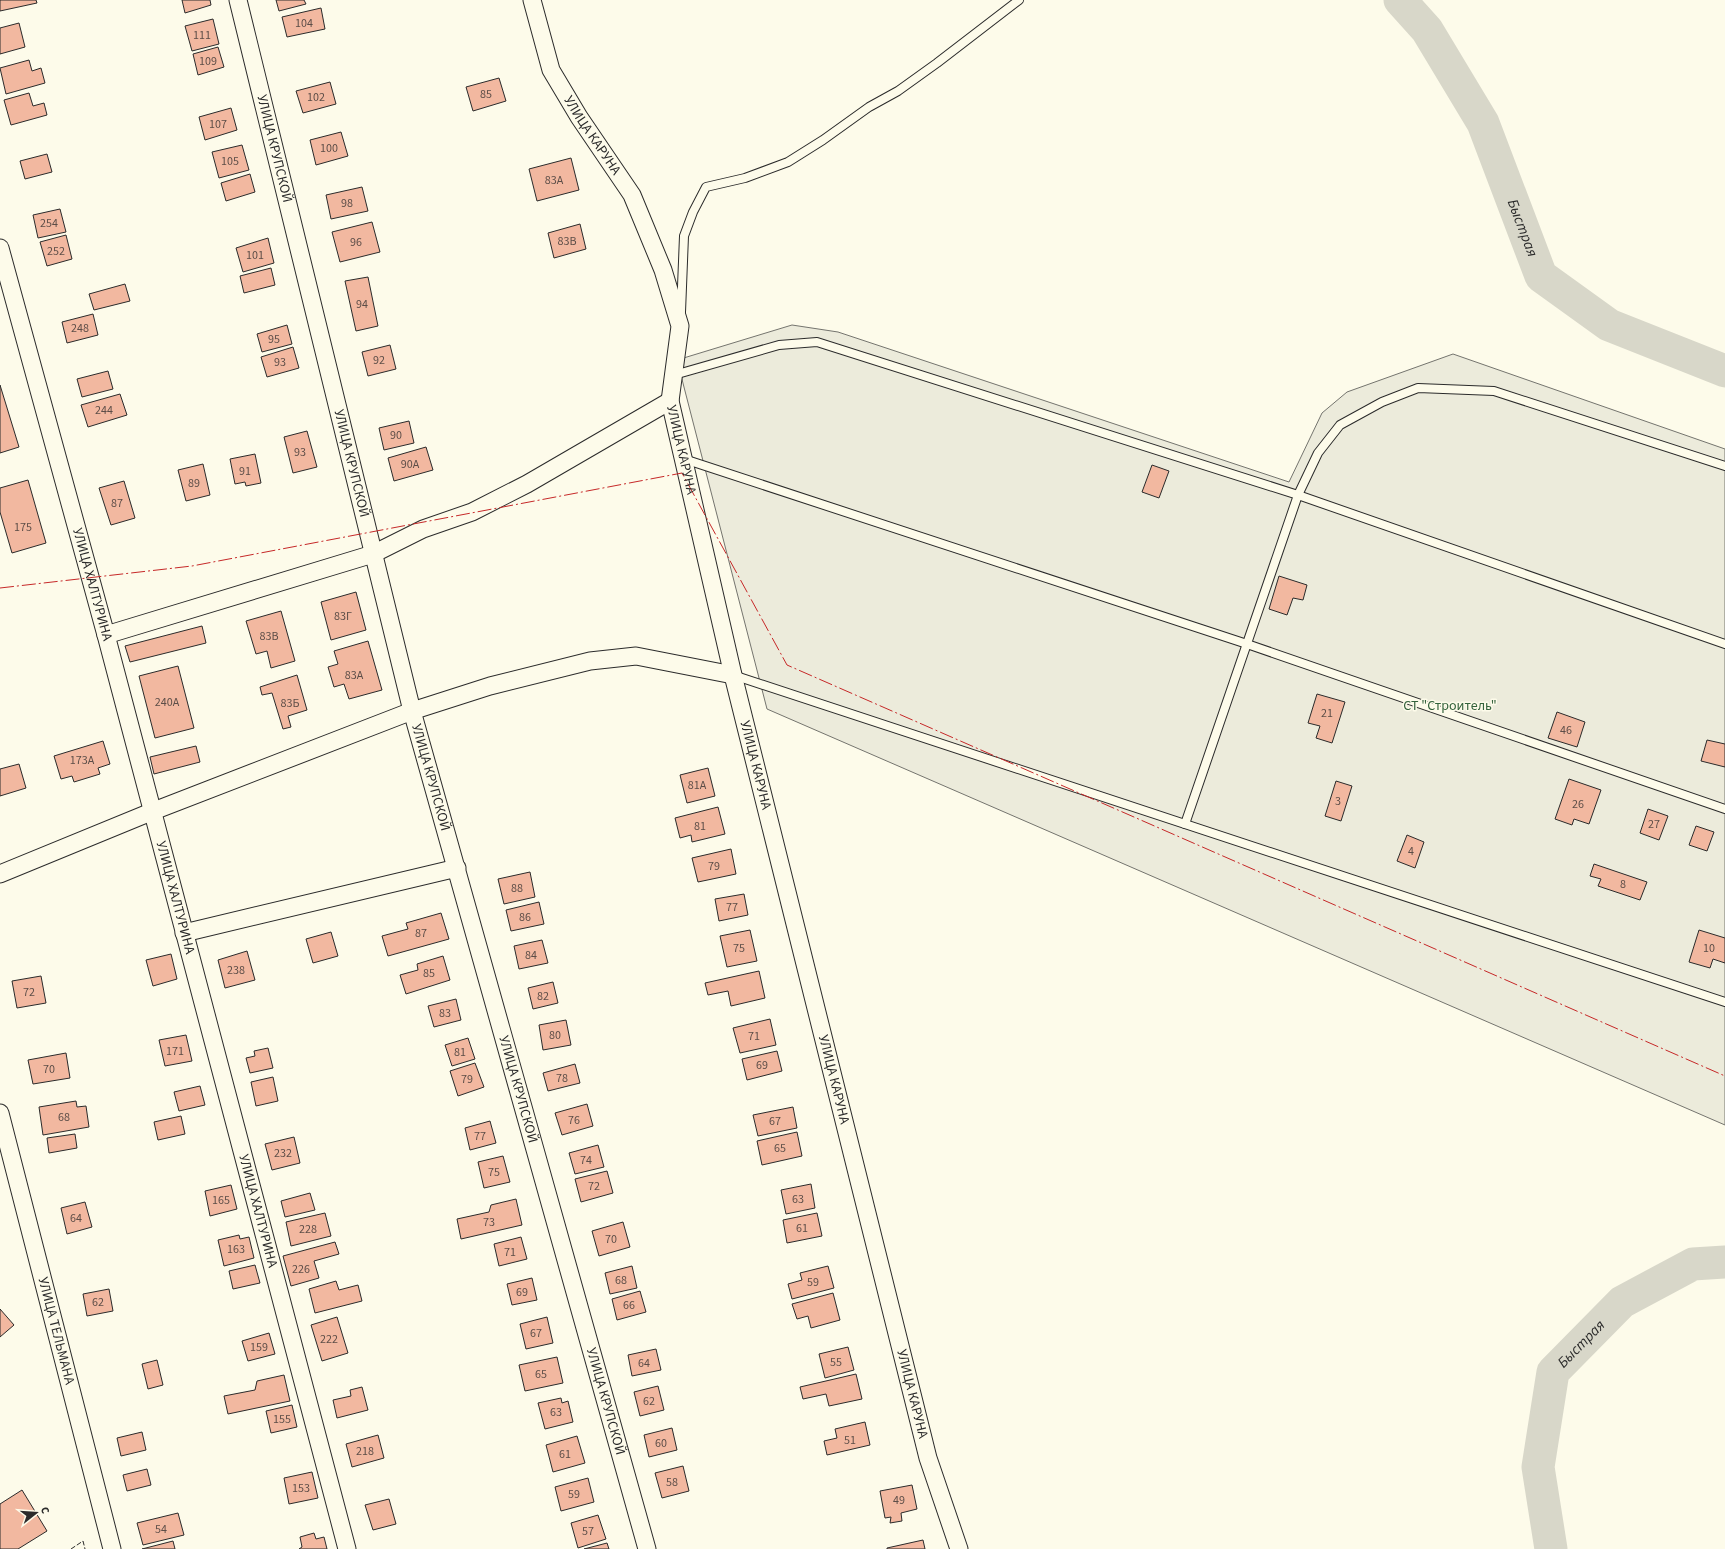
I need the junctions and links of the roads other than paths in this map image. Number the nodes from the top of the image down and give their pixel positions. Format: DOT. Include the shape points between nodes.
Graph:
graph roads {
  1 [pos="238,0"];
  2 [pos="532,0"];
  3 [pos="1018,0"];
  4 [pos="0,248"];
  5 [pos="680,326"];
  6 [pos="674,375"];
  7 [pos="670,401"];
  8 [pos="684,459"];
  9 [pos="1725,466"];
  10 [pos="1298,495"];
  11 [pos="373,554"];
  12 [pos="106,634"];
  13 [pos="1247,644"];
  14 [pos="1725,644"];
  15 [pos="733,675"];
  16 [pos="412,711"];
  17 [pos="1725,809"];
  18 [pos="151,812"];
  19 [pos="1185,824"];
  20 [pos="457,868"];
  21 [pos="0,874"];
  22 [pos="184,933"];
  23 [pos="1725,1002"];
  24 [pos="0,1113"];
  25 [pos="112,1549"];
  26 [pos="347,1549"];
  27 [pos="647,1549"];
  28 [pos="959,1549"];
  1 -- 11 [label="street, УЛИЦА КРУПСКОЙ"];
  2 -- 5 [label="street, УЛИЦА КАРУНА" via="551,70 579,117 632,195 663,270"];
  3 -- 5 [label="lane" via="898,91 869,107 788,162 745,178 706,188 684,236"];
  4 -- 12 [label="street, УЛИЦА ХАЛТУРИНА"];
  5 -- 6 [label="street, УЛИЦА КАРУНА"];
  6 -- 7 [label="street, УЛИЦА КАРУНА"];
  6 -- 10 [label="lane" via="779,346 817,342"];
  7 -- 8 [label="street, УЛИЦА КАРУНА"];
  7 -- 11 [label="street" via="527,484 472,512 423,529"];
  8 -- 13 [label="lane"];
  8 -- 15 [label="street, УЛИЦА КАРУНА"];
  9 -- 10 [label="lane" via="1494,391 1418,388 1382,402 1340,425 1318,454"];
  10 -- 13 [label="lane"];
  10 -- 14 [label="lane"];
  11 -- 12 [label="street"];
  11 -- 16 [label="street, УЛИЦА КРУПСКОЙ"];
  12 -- 18 [label="street, УЛИЦА ХАЛТУРИНА"];
  13 -- 17 [label="lane"];
  13 -- 19 [label="lane"];
  15 -- 16 [label="street" via="636,656 590,661 490,686"];
  15 -- 19 [label="lane"];
  15 -- 28 [label="street, УЛИЦА КАРУНА" via="926,1450"];
  16 -- 18 [label="street"];
  16 -- 20 [label="street, УЛИЦА КРУПСКОЙ"];
  18 -- 21 [label="street"];
  18 -- 22 [label="street, УЛИЦА ХАЛТУРИНА"];
  19 -- 23 [label="lane"];
  20 -- 22 [label="street"];
  20 -- 27 [label="street, УЛИЦА КРУПСКОЙ"];
  22 -- 26 [label="street, УЛИЦА ХАЛТУРИНА"];
  24 -- 25 [label="street, УЛИЦА ТЕЛЬМАНА"];
}
